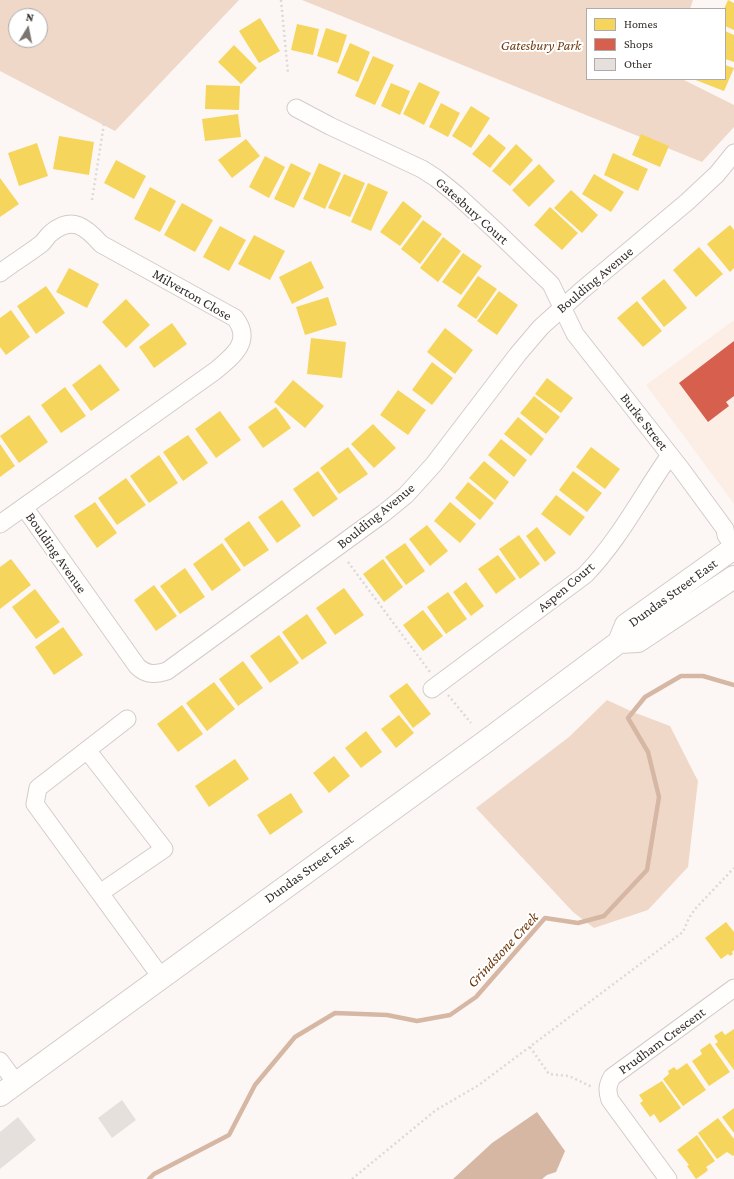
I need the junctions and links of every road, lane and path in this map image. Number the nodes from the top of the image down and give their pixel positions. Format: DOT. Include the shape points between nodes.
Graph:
graph roads {
  1 [pos="281,0"];
  2 [pos="288,73"];
  3 [pos="296,108"];
  4 [pos="105,117"];
  5 [pos="734,153"];
  6 [pos="92,200"];
  7 [pos="0,273"];
  8 [pos="562,308"];
  9 [pos="670,455"];
  10 [pos="24,507"];
  11 [pos="0,524"];
  12 [pos="731,543"];
  13 [pos="348,562"];
  14 [pos="734,577"];
  15 [pos="619,642"];
  16 [pos="435,687"];
  17 [pos="127,719"];
  18 [pos="471,723"];
  19 [pos="87,750"];
  20 [pos="734,868"];
  21 [pos="100,893"];
  22 [pos="161,977"];
  23 [pos="734,988"];
  24 [pos="530,1047"];
  25 [pos="0,1061"];
  26 [pos="593,1087"];
  27 [pos="8,1089"];
  28 [pos="352,1179"];
  29 [pos="668,1179"];
  1 -- 2 [label="path"];
  3 -- 8 [label="street, Gatesbury Court" via="436,178 496,231 550,284"];
  4 -- 6 [label="path"];
  5 -- 8 [label="street, Boulding Avenue" via="717,174 687,202"];
  7 -- 10 [label="street, Milverton Close" via="60,227 71,224 82,226 101,244 235,318 243,333 237,351 220,367"];
  8 -- 9 [label="street, Burke Street" via="575,334"];
  8 -- 10 [label="street, Boulding Avenue" via="541,327 518,354 448,447 406,495 167,671 158,674 142,672"];
  9 -- 12 [label="street, Burke Street" via="725,528"];
  9 -- 16 [label="street, Aspen Court" via="623,527 585,575"];
  10 -- 11 [label="street, Milverton Close"];
  12 -- 15 [label="main road, Dundas Street East" via="626,625"];
  13 -- 16 [label="path"];
  14 -- 15 [label="main road, Dundas Street East" via="638,642"];
  15 -- 22 [label="main road, Dundas Street East"];
  16 -- 18 [label="path"];
  17 -- 19 [label="street"];
  19 -- 21 [label="street" via="38,788 35,804"];
  19 -- 21 [label="street" via="164,849"];
  20 -- 24 [label="path" via="695,909 683,932"];
  21 -- 22 [label="street"];
  22 -- 27 [label="main road, Dundas Street East"];
  23 -- 29 [label="street, Prudham Crescent" via="612,1077 608,1083 610,1100"];
  24 -- 26 [label="path" via="549,1074 569,1076"];
  24 -- 28 [label="path" via="479,1085 436,1110"];
  25 -- 27 [label="street"];
}
